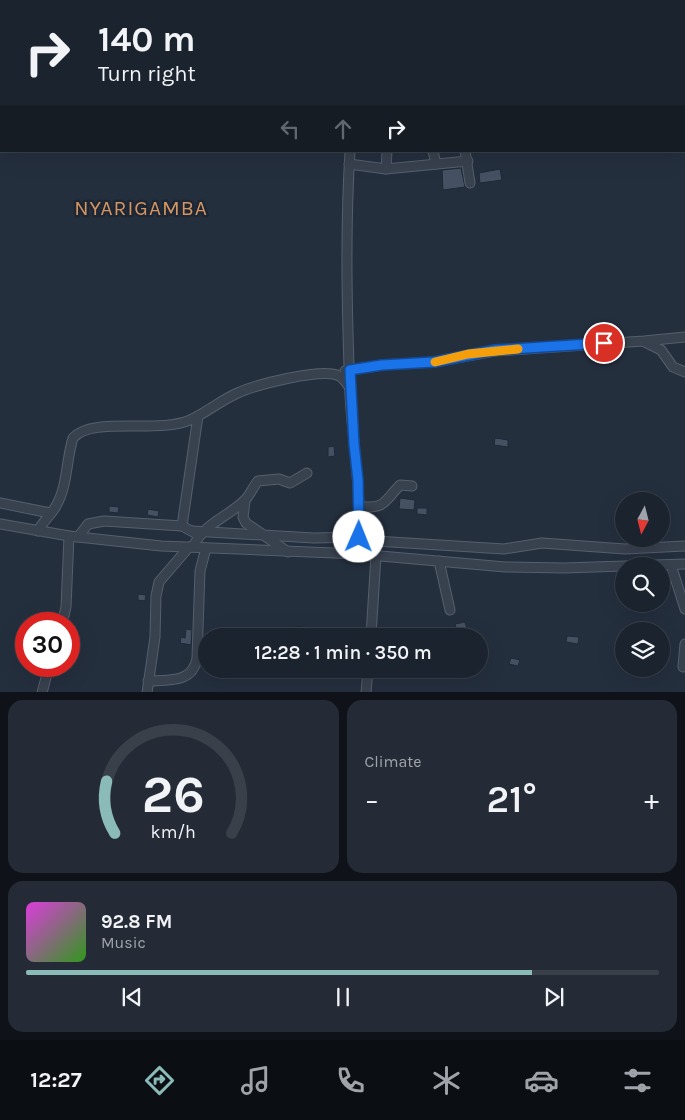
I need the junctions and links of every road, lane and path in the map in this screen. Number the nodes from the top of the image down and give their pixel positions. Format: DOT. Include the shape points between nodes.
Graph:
graph roads {
  1 [pos="350,152"];
  2 [pos="387,152"];
  3 [pos="434,152"];
  4 [pos="465,152"];
  5 [pos="468,161"];
  6 [pos="350,164"];
  7 [pos="436,164"];
  8 [pos="386,169"];
  9 [pos="470,183"];
  10 [pos="685,337"];
  11 [pos="644,342"];
  12 [pos="350,370"];
  13 [pos="685,372"];
  14 [pos="335,375"];
  15 [pos="350,388"];
  16 [pos="198,416"];
  17 [pos="308,473"];
  18 [pos="412,486"];
  19 [pos="244,501"];
  20 [pos="0,503"];
  21 [pos="360,508"];
  22 [pos="50,513"];
  23 [pos="0,524"];
  24 [pos="182,526"];
  25 [pos="38,531"];
  26 [pos="202,534"];
  27 [pos="261,534"];
  28 [pos="73,537"];
  29 [pos="359,539"];
  30 [pos="685,546"];
  31 [pos="191,547"];
  32 [pos="206,548"];
  33 [pos="288,552"];
  34 [pos="358,554"];
  35 [pos="376,555"];
  36 [pos="439,562"];
  37 [pos="685,564"];
  38 [pos="671,565"];
  39 [pos="685,609"];
  40 [pos="450,610"];
  41 [pos="65,612"];
  42 [pos="371,628"];
  43 [pos="685,644"];
  44 [pos="683,667"];
  45 [pos="47,677"];
  46 [pos="367,678"];
  47 [pos="148,681"];
  48 [pos="42,692"];
  49 [pos="147,692"];
  50 [pos="366,692"];
  1 -- 6 [label="street"];
  2 -- 8 [label="street"];
  3 -- 7 [label="street"];
  4 -- 5 [label="street"];
  5 -- 7 [label="street"];
  5 -- 9 [label="street"];
  6 -- 8 [label="street"];
  6 -- 12 [label="street" via="345,250"];
  7 -- 8 [label="street"];
  10 -- 11 [label="street"];
  11 -- 12 [label="street" via="495,350 434,362"];
  11 -- 13 [label="street" via="662,350 673,367"];
  12 -- 14 [label="street"];
  12 -- 15 [label="street"];
  14 -- 15 [label="street"];
  14 -- 16 [label="street" via="310,374 249,389"];
  15 -- 21 [label="street"];
  16 -- 22 [label="street" via="174,424 92,427 77,433 70,446 61,494"];
  16 -- 24 [label="street"];
  17 -- 19 [label="street" via="290,483 279,478 261,480"];
  18 -- 21 [label="street" via="400,485 386,504 379,507"];
  19 -- 26 [label="street"];
  19 -- 27 [label="street" via="246,523"];
  20 -- 22 [label="street"];
  21 -- 29 [label="street"];
  22 -- 25 [label="street"];
  23 -- 25 [label="street"];
  24 -- 26 [label="street"];
  24 -- 28 [label="street" via="104,521 88,524"];
  25 -- 28 [label="street"];
  26 -- 27 [label="street"];
  26 -- 31 [label="street"];
  27 -- 29 [label="street"];
  27 -- 33 [label="street"];
  28 -- 31 [label="street"];
  28 -- 41 [label="street"];
  29 -- 30 [label="street" via="504,549 542,543 616,548"];
  29 -- 34 [label="street"];
  31 -- 32 [label="street"];
  31 -- 47 [label="street" via="159,582"];
  32 -- 33 [label="street"];
  32 -- 47 [label="street" via="200,571 194,669 178,679"];
  33 -- 34 [label="street"];
  34 -- 35 [label="street"];
  35 -- 36 [label="street"];
  35 -- 42 [label="street"];
  36 -- 38 [label="street" via="538,568"];
  36 -- 40 [label="street"];
  37 -- 38 [label="street"];
  38 -- 39 [label="street"];
  43 -- 44 [label="street"];
  45 -- 48 [label="street"];
  46 -- 50 [label="street"];
  47 -- 49 [label="street"];
}
